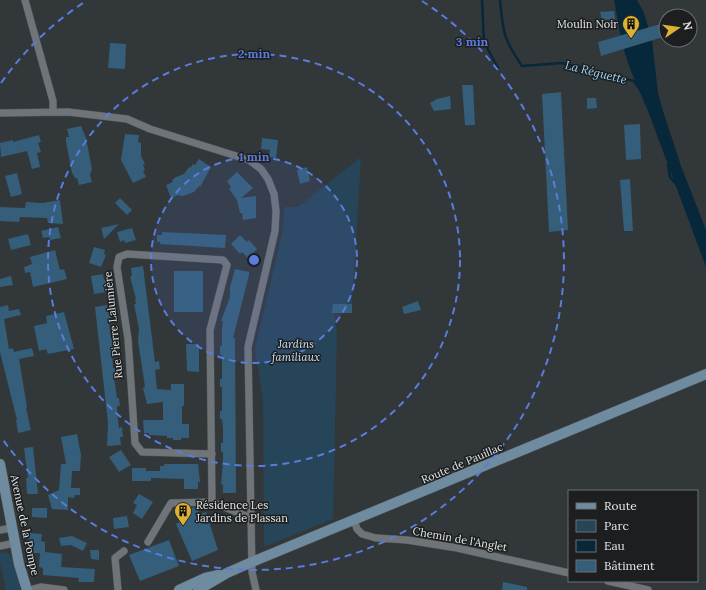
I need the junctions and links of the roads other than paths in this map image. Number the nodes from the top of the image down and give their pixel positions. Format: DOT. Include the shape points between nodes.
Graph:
graph roads {
  1 [pos="26,0"];
  2 [pos="53,112"];
  3 [pos="0,113"];
  4 [pos="706,374"];
  5 [pos="212,454"];
  6 [pos="0,464"];
  7 [pos="212,502"];
  8 [pos="251,518"];
  9 [pos="354,520"];
  10 [pos="12,528"];
  11 [pos="0,530"];
  12 [pos="148,542"];
  13 [pos="15,543"];
  14 [pos="0,546"];
  15 [pos="124,551"];
  16 [pos="252,562"];
  17 [pos="568,572"];
  18 [pos="226,573"];
  19 [pos="612,582"];
  20 [pos="29,590"];
  21 [pos="64,590"];
  22 [pos="118,590"];
  23 [pos="179,590"];
  24 [pos="198,590"];
  25 [pos="256,590"];
  26 [pos="648,590"];
  1 -- 2 [label="street" via="53,101"];
  2 -- 3 [label="street"];
  2 -- 8 [label="street" via="127,119 150,129 249,160 261,169 268,179 274,194 275,232 248,347"];
  4 -- 9 [label="main road, Route de Pauillac"];
  5 -- 5 [label="street, Rue Pierre Lalumière" via="210,330 227,265 223,260 127,254 119,257 117,267 128,339 135,443 142,452"];
  5 -- 7 [label="street, Rue Pierre Lalumière"];
  6 -- 10 [label="main road, Avenue de la Pompe"];
  7 -- 8 [label="street"];
  7 -- 12 [label="street" via="171,503"];
  8 -- 16 [label="street"];
  9 -- 16 [label="main road, Route de Pauillac"];
  9 -- 17 [label="street, Chemin de l'Anglet" via="362,534 376,538 457,548"];
  10 -- 11 [label="street"];
  10 -- 13 [label="main road, Avenue de la Pompe"];
  13 -- 14 [label="street"];
  13 -- 20 [label="main road, Avenue de la Pompe"];
  15 -- 22 [label="street" via="115,558"];
  16 -- 18 [label="main road, Route de Pauillac"];
  16 -- 25 [label="street"];
  18 -- 23 [label="main road, Route de Pauillac" via="205,578"];
  18 -- 24 [label="main road, Route de Pauillac"];
  19 -- 26 [label="street"];
  20 -- 21 [label="street" via="41,587"];
}
